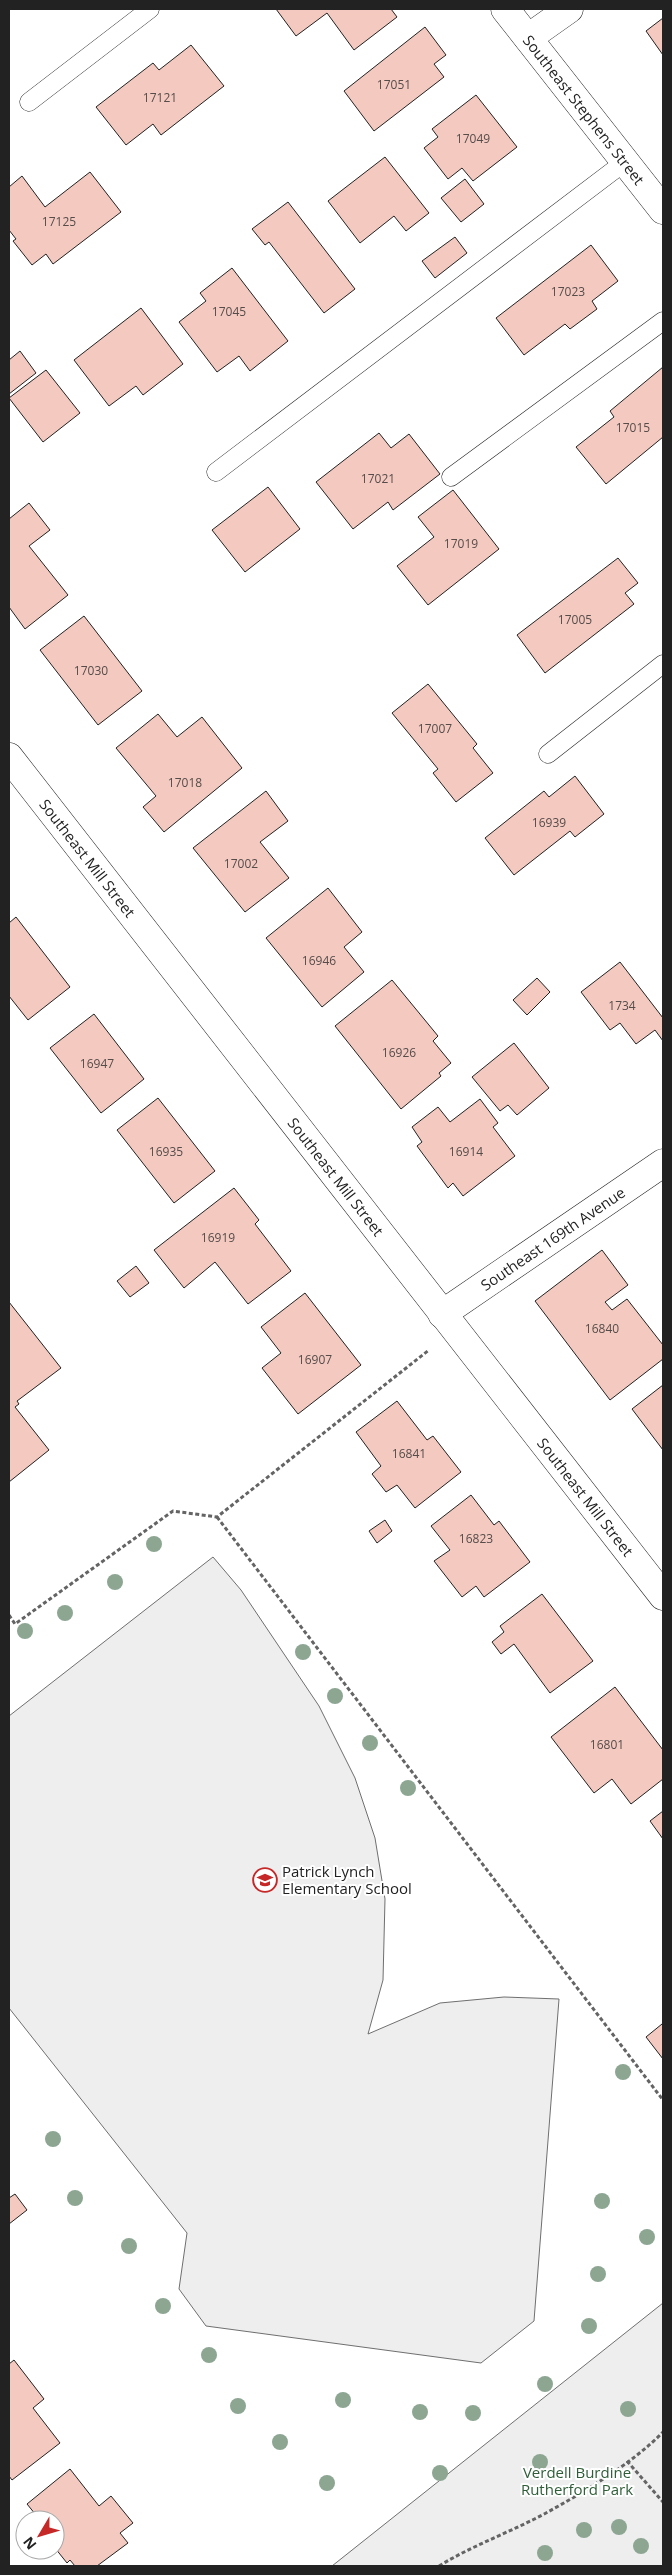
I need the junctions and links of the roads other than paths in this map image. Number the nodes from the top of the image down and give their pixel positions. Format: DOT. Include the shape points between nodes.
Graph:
graph roads {
  1 [pos="150,9"];
  2 [pos="506,9"];
  3 [pos="569,9"];
  4 [pos="528,38"];
  5 [pos="29,102"];
  6 [pos="626,161"];
  7 [pos="663,210"];
  8 [pos="663,321"];
  9 [pos="216,472"];
  10 [pos="451,477"];
  11 [pos="663,664"];
  12 [pos="548,754"];
  13 [pos="9,757"];
  14 [pos="663,1163"];
  15 [pos="448,1322"];
  16 [pos="663,1596"];
  1 -- 5 [label="lane"];
  2 -- 4 [label="street, Southeast Stephens Street"];
  3 -- 4 [label="street"];
  4 -- 6 [label="street, Southeast Stephens Street"];
  6 -- 7 [label="street, Southeast Stephens Street"];
  6 -- 9 [label="lane"];
  8 -- 10 [label="lane"];
  11 -- 12 [label="lane"];
  13 -- 15 [label="street, Southeast Mill Street"];
  14 -- 15 [label="street, Southeast 169th Avenue"];
  15 -- 16 [label="street, Southeast Mill Street"];
}
